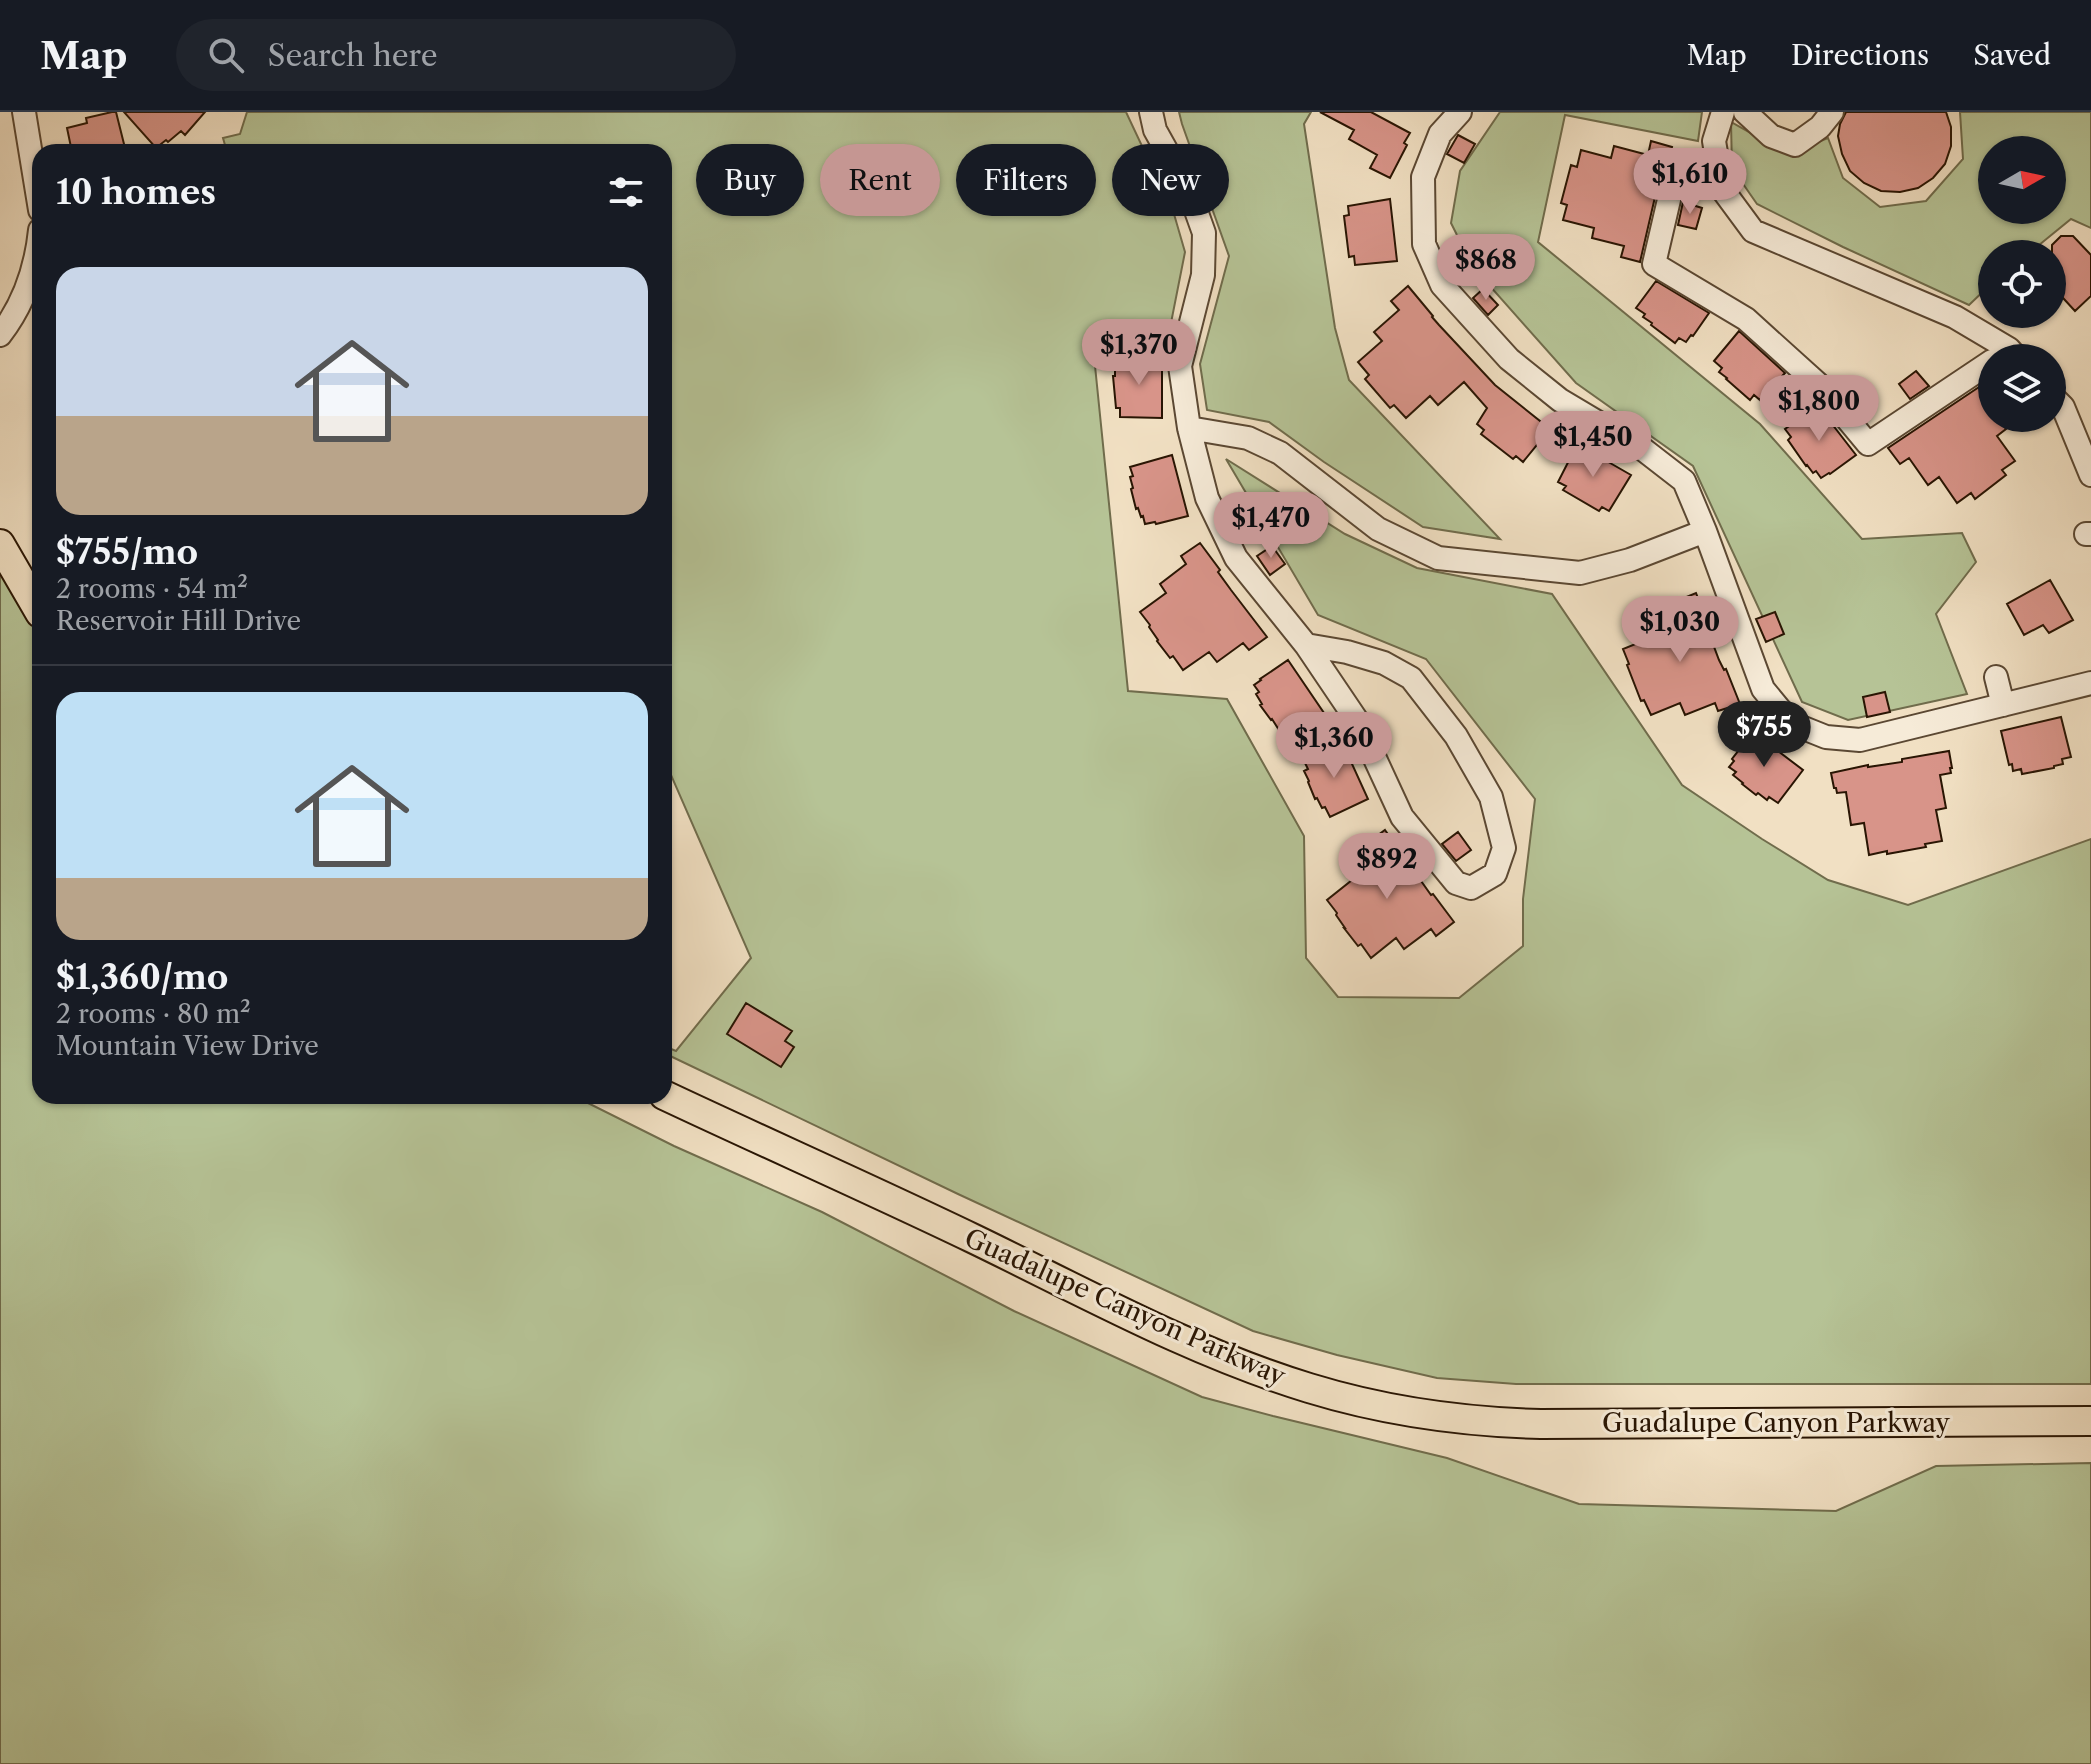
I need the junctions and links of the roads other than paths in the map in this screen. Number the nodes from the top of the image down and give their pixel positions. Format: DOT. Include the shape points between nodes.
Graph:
graph roads {
  1 [pos="24,112"];
  2 [pos="1151,112"];
  3 [pos="1460,112"];
  4 [pos="1723,112"];
  5 [pos="1745,112"];
  6 [pos="1832,112"];
  7 [pos="32,161"];
  8 [pos="1719,167"];
  9 [pos="32,271"];
  10 [pos="0,335"];
  11 [pos="1989,344"];
  12 [pos="1978,373"];
  13 [pos="2066,414"];
  14 [pos="1189,428"];
  15 [pos="2091,475"];
  16 [pos="1705,531"];
  17 [pos="0,544"];
  18 [pos="32,599"];
  19 [pos="1306,645"];
  20 [pos="1996,677"];
  21 [pos="2091,683"];
  22 [pos="2003,705"];
  23 [pos="672,1099"];
  24 [pos="2091,1421"];
  1 -- 7 [label="street"];
  2 -- 14 [label="street" via="1204,233 1203,275 1180,366"];
  3 -- 16 [label="street" via="1440,134 1423,177 1424,244 1442,285 1509,359 1560,400 1644,450 1684,481"];
  4 -- 8 [label="street" via="1714,141"];
  5 -- 6 [label="street" via="1771,136 1795,145"];
  8 -- 11 [label="street" via="1722,189 1753,231 1955,317"];
  8 -- 12 [label="street" via="1675,174 1654,264 1746,319 1819,385 1868,444"];
  9 -- 10 [label="street"];
  13 -- 15 [label="street"];
  14 -- 16 [label="street" via="1248,438 1280,453 1378,529 1438,558 1580,573"];
  14 -- 19 [label="street" via="1207,498 1236,558"];
  16 -- 22 [label="street" via="1763,689 1791,723 1826,737 1860,740"];
  17 -- 18 [label="main road"];
  19 -- 19 [label="street" via="1358,722 1402,817 1456,883 1471,888 1495,874 1504,848 1491,797 1456,736 1411,678 1384,663"];
  20 -- 22 [label="street"];
  21 -- 22 [label="street"];
  23 -- 24 [label="main road, Guadalupe Canyon Parkway" via="1210,1351 1290,1382 1372,1404 1457,1419 1541,1424"];
}
